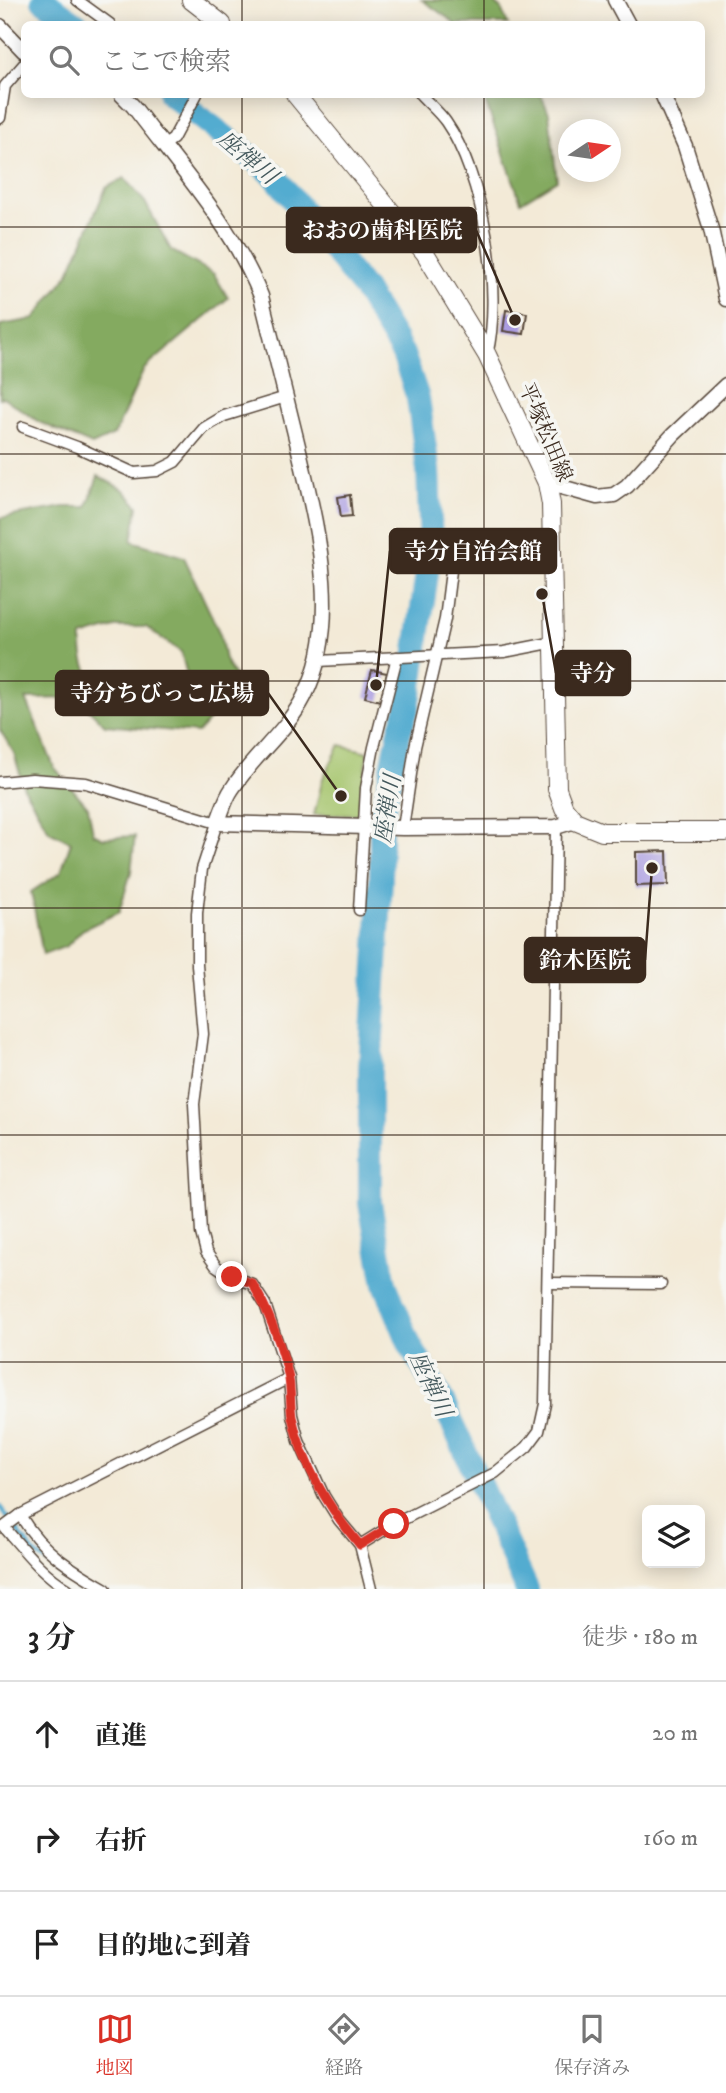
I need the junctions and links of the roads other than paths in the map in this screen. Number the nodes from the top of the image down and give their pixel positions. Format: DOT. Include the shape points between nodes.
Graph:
graph roads {
  1 [pos="77,0"];
  2 [pos="191,0"];
  3 [pos="614,0"];
  4 [pos="106,21"];
  5 [pos="218,21"];
  6 [pos="626,21"];
  7 [pos="0,26"];
  8 [pos="21,48"];
  9 [pos="21,67"];
  10 [pos="125,98"];
  11 [pos="195,98"];
  12 [pos="298,98"];
  13 [pos="424,98"];
  14 [pos="664,98"];
  15 [pos="0,118"];
  16 [pos="163,146"];
  17 [pos="726,299"];
  18 [pos="487,355"];
  19 [pos="726,385"];
  20 [pos="286,397"];
  21 [pos="23,427"];
  22 [pos="547,483"];
  23 [pos="451,571"];
  24 [pos="555,642"];
  25 [pos="437,655"];
  26 [pos="397,657"];
  27 [pos="318,662"];
  28 [pos="0,782"];
  29 [pos="576,821"];
  30 [pos="217,823"];
  31 [pos="365,826"];
  32 [pos="556,827"];
  33 [pos="403,828"];
  34 [pos="726,832"];
  35 [pos="359,911"];
  36 [pos="548,1283"];
  37 [pos="661,1284"];
  38 [pos="289,1378"];
  39 [pos="20,1515"];
  40 [pos="360,1545"];
  41 [pos="68,1589"];
  42 [pos="106,1589"];
  43 [pos="371,1589"];
  1 -- 4 [label="street"];
  2 -- 5 [label="main road"];
  3 -- 6 [label="street"];
  7 -- 8 [label="street"];
  9 -- 15 [label="street" via="5,86"];
  10 -- 16 [label="street"];
  11 -- 16 [label="street" via="173,139"];
  12 -- 18 [label="main road, 平塚松田線" via="425,253"];
  13 -- 18 [label="street" via="445,120 462,150 478,198 490,264 492,335"];
  14 -- 17 [label="street" via="685,146"];
  16 -- 20 [label="street" via="218,218 252,273"];
  18 -- 22 [label="main road, 平塚松田線"];
  19 -- 22 [label="street" via="614,495 597,497"];
  20 -- 21 [label="street" via="224,416 204,428 175,462 157,471 134,473"];
  20 -- 27 [label="street" via="323,573"];
  22 -- 24 [label="main road, 平塚松田線"];
  23 -- 25 [label="street"];
  24 -- 25 [label="street" via="504,652"];
  24 -- 29 [label="main road, 平塚松田線" via="557,789 564,808"];
  25 -- 26 [label="street"];
  25 -- 33 [label="street" via="415,747"];
  26 -- 27 [label="street"];
  26 -- 31 [label="street" via="366,788"];
  27 -- 30 [label="street" via="304,698 231,790"];
  28 -- 30 [label="street" via="86,783"];
  29 -- 32 [label="street"];
  29 -- 34 [label="main road" via="602,832"];
  30 -- 31 [label="street"];
  30 -- 38 [label="street" via="202,869 197,913 203,1034 194,1104 201,1233 216,1266 252,1283 265,1304"];
  31 -- 33 [label="street"];
  31 -- 35 [label="street"];
  32 -- 33 [label="street"];
  32 -- 36 [label="street"];
  36 -- 37 [label="street"];
  36 -- 40 [label="street" via="545,1404 539,1431 495,1473"];
  38 -- 39 [label="street"];
  38 -- 40 [label="street" via="299,1441 324,1496"];
  39 -- 41 [label="street" via="4,1527 34,1563"];
  39 -- 42 [label="street" via="33,1538"];
  40 -- 43 [label="street"];
}
